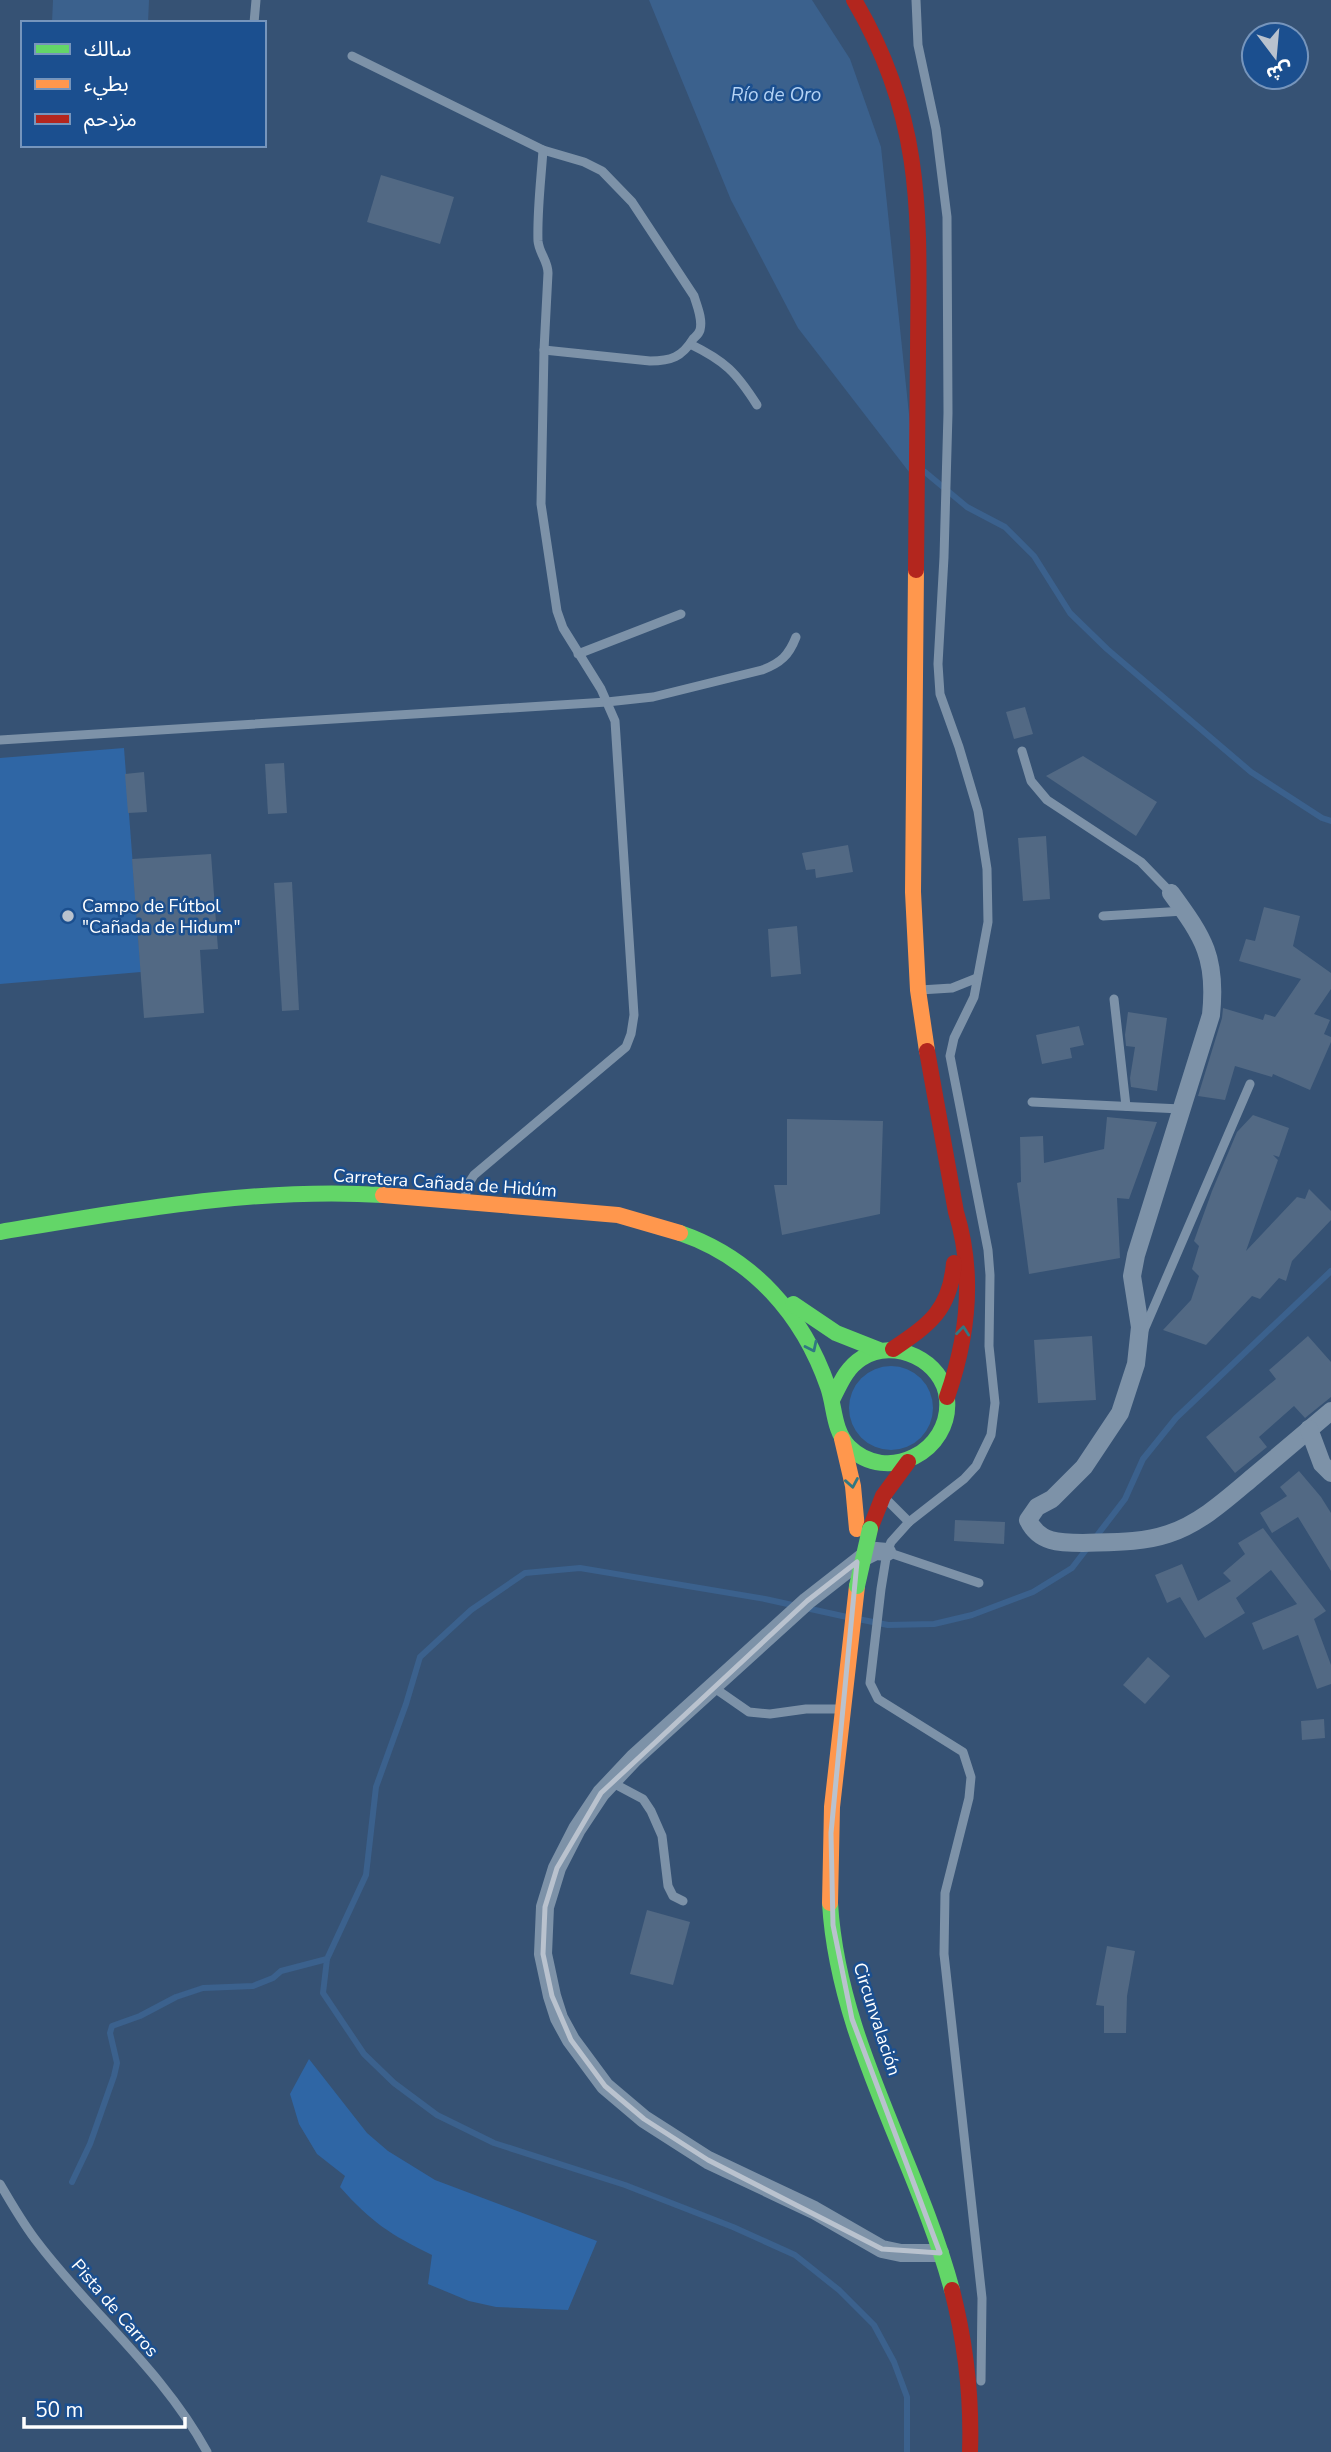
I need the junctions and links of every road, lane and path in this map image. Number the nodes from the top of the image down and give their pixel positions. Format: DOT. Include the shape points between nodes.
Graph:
graph roads {
  1 [pos="256,0"];
  2 [pos="854,0"];
  3 [pos="916,0"];
  4 [pos="254,21"];
  5 [pos="352,56"];
  6 [pos="543,150"];
  7 [pos="690,344"];
  8 [pos="544,351"];
  9 [pos="757,405"];
  10 [pos="681,614"];
  11 [pos="796,637"];
  12 [pos="579,654"];
  13 [pos="607,702"];
  14 [pos="0,740"];
  15 [pos="1022,751"];
  16 [pos="1171,893"];
  17 [pos="1184,911"];
  18 [pos="1103,916"];
  19 [pos="977,978"];
  20 [pos="918,990"];
  21 [pos="1114,999"];
  22 [pos="1250,1084"];
  23 [pos="1032,1102"];
  24 [pos="1126,1106"];
  25 [pos="1181,1109"];
  26 [pos="464,1201"];
  27 [pos="956,1212"];
  28 [pos="0,1233"];
  29 [pos="782,1298"];
  30 [pos="1138,1345"];
  31 [pos="886,1350"];
  32 [pos="947,1397"];
  33 [pos="832,1400"];
  34 [pos="1331,1411"];
  35 [pos="1309,1429"];
  36 [pos="841,1438"];
  37 [pos="908,1462"];
  38 [pos="1331,1473"];
  39 [pos="883,1496"];
  40 [pos="909,1522"];
  41 [pos="863,1529"];
  42 [pos="887,1552"];
  43 [pos="979,1583"];
  44 [pos="857,1586"];
  45 [pos="881,1589"];
  46 [pos="713,1687"];
  47 [pos="842,1702"];
  48 [pos="611,1782"];
  49 [pos="683,1901"];
  50 [pos="0,2184"];
  51 [pos="940,2253"];
  52 [pos="970,2449"];
  53 [pos="206,2452"];
  1 -- 4 [label="lane"];
  2 -- 20 [label="main road" via="888,64 916,174 913,892"];
  3 -- 19 [label="lane" via="918,45 936,129 947,217 948,413 938,664 940,694 978,811 987,869 988,922"];
  5 -- 6 [label="lane"];
  6 -- 7 [label="lane" via="602,171 632,202 694,296 700,330"];
  6 -- 8 [label="lane" via="538,238 548,266"];
  7 -- 8 [label="lane" via="667,361"];
  7 -- 9 [label="lane" via="718,358 741,379"];
  8 -- 12 [label="lane" via="541,504 557,611"];
  10 -- 12 [label="lane"];
  11 -- 13 [label="lane" via="790,653 762,670 653,697"];
  12 -- 13 [label="lane"];
  13 -- 14 [label="lane"];
  13 -- 26 [label="lane" via="615,721 634,1015 631,1034 617,1057 474,1175"];
  15 -- 16 [label="lane" via="1031,781 1047,800 1142,862"];
  16 -- 17 [label="street"];
  17 -- 18 [label="lane"];
  17 -- 25 [label="street" via="1198,930 1210,962 1213,990 1211,1015"];
  19 -- 20 [label="lane" via="952,988"];
  19 -- 40 [label="lane" via="950,1056 988,1250 994,1418 976,1466"];
  20 -- 27 [label="main road"];
  21 -- 24 [label="lane"];
  22 -- 30 [label="lane"];
  23 -- 24 [label="lane"];
  24 -- 25 [label="lane"];
  25 -- 30 [label="street" via="1134,1265"];
  26 -- 28 [label="main road, Carretera Cañada de Hidúm" via="361,1194 252,1197"];
  26 -- 29 [label="main road, Carretera Cañada de Hidúm" via="655,1222 724,1252"];
  27 -- 31 [label="main road" via="951,1291 941,1311 929,1325"];
  32 -- 27 [label="main road, one-way" via="957,1372 966,1302 964,1232"];
  29 -- 31 [label="main road" via="836,1333"];
  29 -- 33 [label="main road, one-way" via="807,1336"];
  30 -- 35 [label="street" via="1120,1413 1084,1467 1052,1499 1037,1507 1028,1520 1034,1533 1069,1543 1126,1542 1170,1534 1222,1502"];
  31 -- 32 [label="main road" via="922,1359 943,1382"];
  31 -- 33 [label="main road" via="853,1362"];
  32 -- 37 [label="main road" via="940,1436 931,1448"];
  33 -- 36 [label="main road"];
  34 -- 35 [label="street"];
  35 -- 38 [label="street" via="1322,1464"];
  36 -- 37 [label="main road" via="863,1458 877,1463"];
  36 -- 41 [label="main road, one-way"];
  37 -- 39 [label="main road"];
  39 -- 40 [label="lane"];
  39 -- 41 [label="main road"];
  40 -- 42 [label="lane"];
  41 -- 44 [label="main road, Circunvalación, bridge"];
  42 -- 43 [label="lane"];
  42 -- 45 [label="lane"];
  42 -- 46 [label="street" via="876,1551 862,1558"];
  44 -- 45 [label="lane"];
  44 -- 47 [label="main road, Circunvalación"];
  45 -- 52 [label="lane" via="870,1683 878,1699 963,1752 971,1777 945,1893 943,1933 982,2298 979,2392"];
  46 -- 47 [label="lane" via="749,1712 770,1714"];
  46 -- 48 [label="street"];
  47 -- 51 [label="main road, Circunvalación" via="830,1881 838,1968 852,2019"];
  48 -- 49 [label="lane" via="643,1799 651,1811 662,1836 668,1886 673,1896"];
  48 -- 51 [label="street" via="588,1811 557,1868 545,1907 546,1973 555,2007 587,2063 605,2086 644,2119 708,2160 814,2210 882,2249"];
  50 -- 53 [label="lane, Pista de Carros" via="39,2245 170,2394"];
  51 -- 52 [label="main road, Circunvalación" via="962,2327 970,2380"];
}
